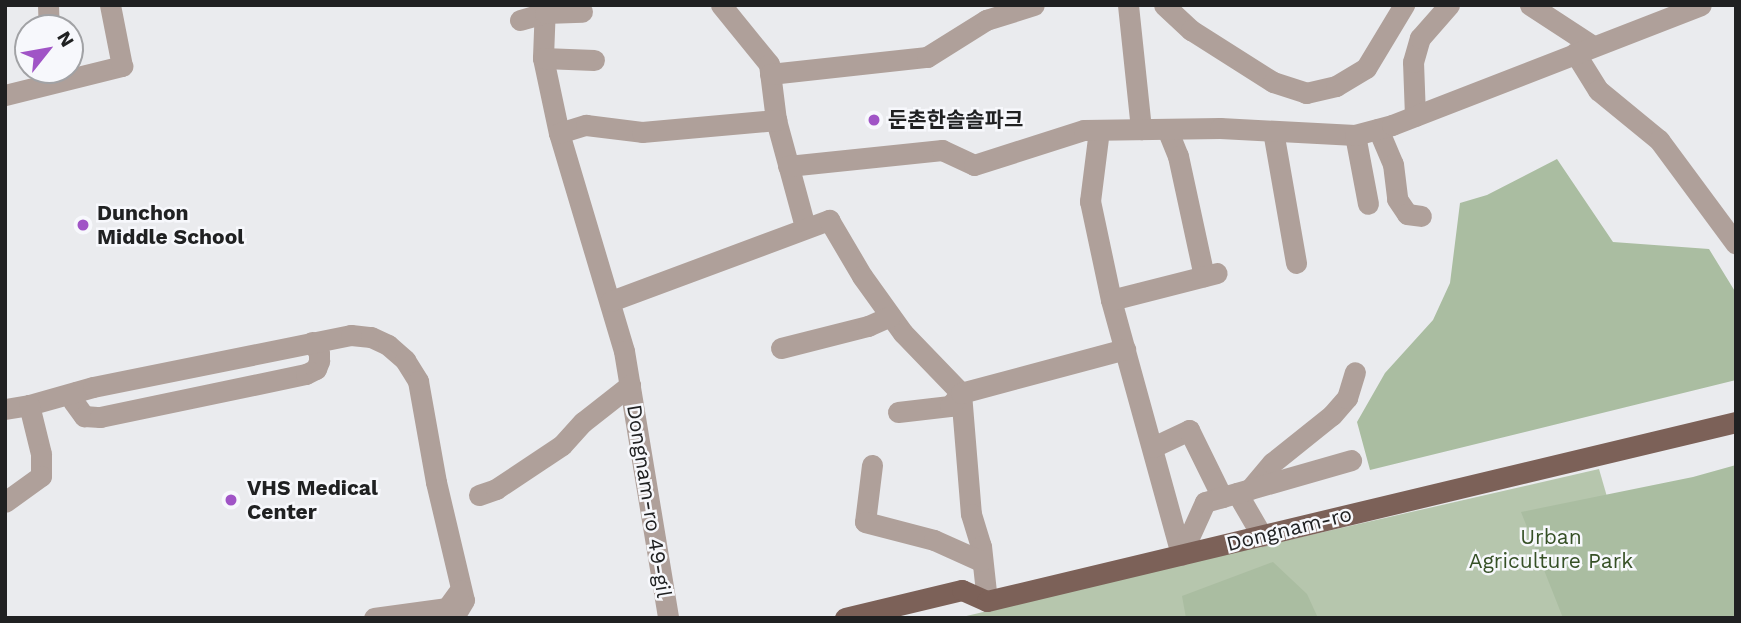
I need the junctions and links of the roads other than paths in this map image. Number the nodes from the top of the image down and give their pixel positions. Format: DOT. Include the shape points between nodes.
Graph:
graph roads {
  1 [pos="110,5"];
  2 [pos="721,5"];
  3 [pos="1034,5"];
  4 [pos="1128,5"];
  5 [pos="1164,5"];
  6 [pos="1404,5"];
  7 [pos="1449,5"];
  8 [pos="1530,5"];
  9 [pos="1701,5"];
  10 [pos="545,9"];
  11 [pos="582,12"];
  12 [pos="520,20"];
  13 [pos="1584,50"];
  14 [pos="543,58"];
  15 [pos="594,60"];
  16 [pos="84,72"];
  17 [pos="770,74"];
  18 [pos="32,84"];
  19 [pos="5,95"];
  20 [pos="1415,116"];
  21 [pos="776,120"];
  22 [pos="1141,129"];
  23 [pos="1167,129"];
  24 [pos="1378,129"];
  25 [pos="1100,130"];
  26 [pos="1273,131"];
  27 [pos="559,133"];
  28 [pos="1355,135"];
  29 [pos="788,166"];
  30 [pos="1368,204"];
  31 [pos="1421,216"];
  32 [pos="805,227"];
  33 [pos="1736,244"];
  34 [pos="1296,263"];
  35 [pos="1111,300"];
  36 [pos="611,301"];
  37 [pos="890,316"];
  38 [pos="312,342"];
  39 [pos="781,348"];
  40 [pos="1125,349"];
  41 [pos="1355,372"];
  42 [pos="630,385"];
  43 [pos="76,392"];
  44 [pos="961,393"];
  45 [pos="29,405"];
  46 [pos="5,409"];
  47 [pos="898,412"];
  48 [pos="1736,422"];
  49 [pos="1153,447"];
  50 [pos="1351,460"];
  51 [pos="872,465"];
  52 [pos="1236,493"];
  53 [pos="480,495"];
  54 [pos="5,502"];
  55 [pos="1262,536"];
  56 [pos="1181,555"];
  57 [pos="981,561"];
  58 [pos="462,584"];
  59 [pos="987,601"];
  60 [pos="374,618"];
  61 [pos="453,618"];
  62 [pos="668,618"];
  63 [pos="845,618"];
  1 -- 16 [label="street" via="122,66"];
  2 -- 17 [label="street" via="769,64"];
  3 -- 17 [label="street" via="986,20 927,57"];
  4 -- 22 [label="street"];
  5 -- 6 [label="street" via="1191,30 1273,82 1306,93 1336,86 1366,68"];
  7 -- 20 [label="street" via="1420,38 1413,62"];
  8 -- 13 [label="street"];
  9 -- 13 [label="street"];
  10 -- 11 [label="street"];
  10 -- 12 [label="street"];
  10 -- 14 [label="street, Dongnam-ro 49-gil"];
  13 -- 20 [label="street"];
  13 -- 33 [label="street" via="1598,90 1658,140"];
  14 -- 15 [label="street"];
  14 -- 27 [label="street, Dongnam-ro 49-gil"];
  17 -- 21 [label="street"];
  18 -- 19 [label="street"];
  20 -- 24 [label="street"];
  21 -- 27 [label="street" via="642,132 586,125"];
  21 -- 29 [label="street"];
  22 -- 23 [label="street"];
  22 -- 25 [label="street"];
  23 -- 26 [label="street"];
  23 -- 35 [label="street" via="1211,275"];
  24 -- 28 [label="street"];
  24 -- 31 [label="street" via="1393,164 1397,199 1407,214"];
  25 -- 29 [label="street" via="974,165 942,150"];
  25 -- 35 [label="street" via="1090,201"];
  26 -- 28 [label="street"];
  26 -- 34 [label="street"];
  27 -- 36 [label="street, Dongnam-ro 49-gil"];
  28 -- 30 [label="street"];
  29 -- 32 [label="street"];
  32 -- 36 [label="street"];
  32 -- 37 [label="street" via="829,220"];
  35 -- 40 [label="street"];
  36 -- 42 [label="street, Dongnam-ro 49-gil"];
  37 -- 39 [label="street"];
  37 -- 44 [label="street"];
  38 -- 43 [label="street"];
  38 -- 43 [label="street" via="319,361 316,369 306,374 100,417 84,416 74,401"];
  38 -- 58 [label="street" via="351,335 371,337 405,360 418,381 436,482"];
  40 -- 44 [label="street"];
  40 -- 49 [label="street"];
  41 -- 52 [label="street" via="1347,398 1332,415"];
  42 -- 53 [label="street, Dongnam-ro 49-gil" via="562,445"];
  42 -- 62 [label="street, Dongnam-ro 49-gil"];
  43 -- 45 [label="street"];
  44 -- 47 [label="street" via="950,406"];
  44 -- 57 [label="street" via="971,514"];
  45 -- 46 [label="street"];
  45 -- 54 [label="street" via="39,441 41,475"];
  48 -- 55 [label="main road, Dongnam-ro"];
  49 -- 52 [label="street" via="1189,430"];
  49 -- 56 [label="street"];
  50 -- 52 [label="street"];
  51 -- 57 [label="street" via="865,523 934,540"];
  52 -- 55 [label="street"];
  52 -- 56 [label="street" via="1205,502"];
  55 -- 56 [label="main road, Dongnam-ro"];
  56 -- 59 [label="main road, Dongnam-ro"];
  57 -- 59 [label="street"];
  58 -- 60 [label="street" via="447,608"];
  58 -- 61 [label="street" via="464,600"];
  59 -- 63 [label="main road, Dongnam-ro" via="962,590"];
}
